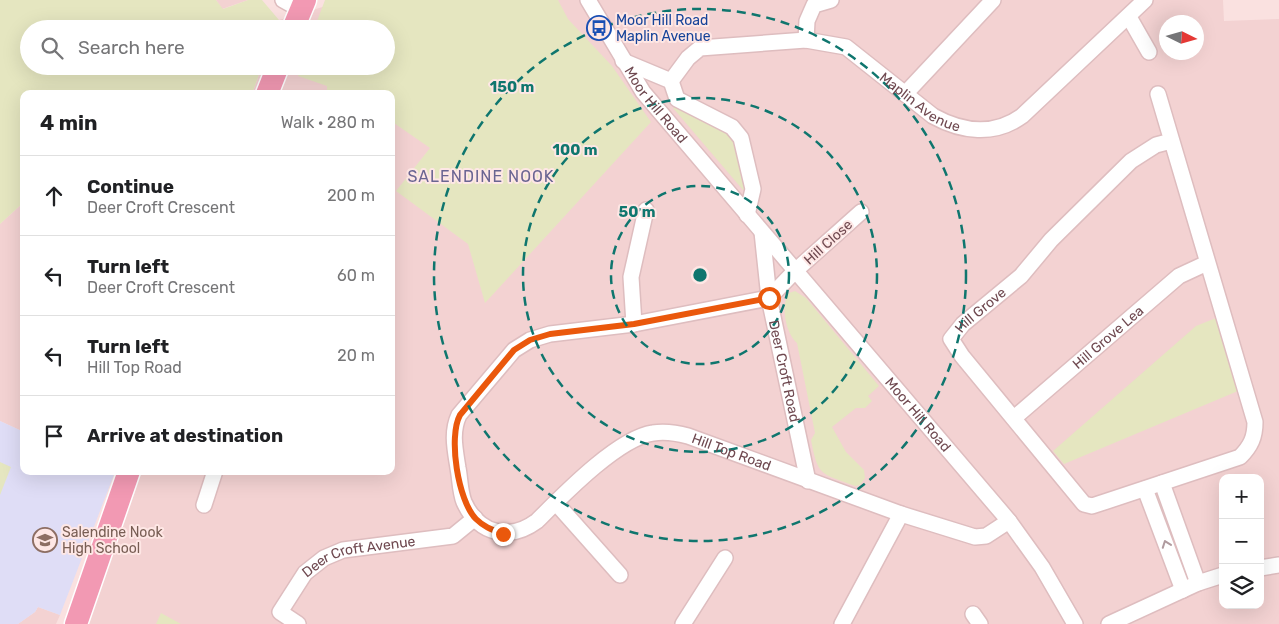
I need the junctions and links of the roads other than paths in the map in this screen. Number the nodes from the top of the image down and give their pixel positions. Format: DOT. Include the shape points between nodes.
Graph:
graph roads {
  1 [pos="588,0"];
  2 [pos="831,0"];
  3 [pos="993,0"];
  4 [pos="1145,0"];
  5 [pos="1130,17"];
  6 [pos="806,40"];
  7 [pos="1149,52"];
  8 [pos="623,61"];
  9 [pos="274,75"];
  10 [pos="670,81"];
  11 [pos="269,90"];
  12 [pos="905,94"];
  13 [pos="1158,94"];
  14 [pos="1171,141"];
  15 [pos="646,210"];
  16 [pos="862,212"];
  17 [pos="747,215"];
  18 [pos="762,231"];
  19 [pos="1207,264"];
  20 [pos="795,271"];
  21 [pos="769,298"];
  22 [pos="634,324"];
  23 [pos="1014,418"];
  24 [pos="128,475"];
  25 [pos="214,475"];
  26 [pos="808,481"];
  27 [pos="1162,483"];
  28 [pos="1145,489"];
  29 [pos="556,503"];
  30 [pos="204,505"];
  31 [pos="901,514"];
  32 [pos="475,518"];
  33 [pos="1009,522"];
  34 [pos="725,558"];
  35 [pos="1279,565"];
  36 [pos="1264,567"];
  37 [pos="620,575"];
  38 [pos="1219,577"];
  39 [pos="1198,583"];
  40 [pos="1183,590"];
  41 [pos="76,624"];
  42 [pos="298,624"];
  43 [pos="683,624"];
  44 [pos="842,624"];
  45 [pos="1076,624"];
  46 [pos="1109,624"];
  1 -- 8 [label="street, Moor Hill Road"];
  2 -- 6 [label="street" via="814,5 807,20"];
  3 -- 12 [label="street"];
  4 -- 5 [label="street, Maplin Avenue"];
  5 -- 7 [label="street"];
  5 -- 12 [label="street, Maplin Avenue" via="1010,125 964,129 933,116"];
  6 -- 10 [label="street, Maplin Avenue" via="700,48"];
  6 -- 12 [label="street, Maplin Avenue" via="846,48"];
  8 -- 10 [label="street, Moor Hill Road"];
  8 -- 17 [label="street, Moor Hill Road" via="644,92"];
  9 -- 11 [label="highway"];
  10 -- 17 [label="street, Moor Hill Road" via="677,99 732,127 741,138 753,189"];
  13 -- 14 [label="street, Hill Grove"];
  14 -- 19 [label="street, Hill Grove"];
  14 -- 23 [label="street, Hill Grove" via="1156,145 1130,161 1051,240 1021,276 963,324 951,339"];
  15 -- 22 [label="street" via="631,277"];
  16 -- 20 [label="street, Hill Close"];
  17 -- 18 [label="street, Moor Hill Road"];
  18 -- 20 [label="street, Moor Hill Road"];
  18 -- 21 [label="street, Deer Croft Road"];
  19 -- 23 [label="street, Hill Grove Lea" via="1179,276"];
  19 -- 27 [label="street, Hill Grove" via="1255,422 1255,436 1249,449 1240,457"];
  20 -- 21 [label="street, Hill Close"];
  20 -- 33 [label="street, Moor Hill Road"];
  21 -- 22 [label="street"];
  21 -- 26 [label="street, Deer Croft Road"];
  22 -- 32 [label="street" via="550,334 530,340 514,350 460,415 455,424 456,452 464,501"];
  23 -- 28 [label="street, Hill Grove" via="1084,504 1100,505"];
  24 -- 41 [label="highway"];
  25 -- 30 [label="street"];
  26 -- 29 [label="street, Hill Top Road" via="688,436 653,433 617,449"];
  26 -- 31 [label="street, Hill Top Road"];
  27 -- 28 [label="street, Hill Grove"];
  27 -- 39 [label="street"];
  40 -- 28 [label="street, one-way"];
  29 -- 32 [label="street, Hill Top Road" via="527,528 514,533 503,534"];
  29 -- 37 [label="street"];
  31 -- 33 [label="street, Hill Top Road" via="975,537 986,536"];
  31 -- 44 [label="street"];
  32 -- 42 [label="street, Deer Croft Avenue" via="453,536 343,550 324,558 305,572 280,612"];
  33 -- 45 [label="street, Moor Hill Road" via="1042,567"];
  34 -- 43 [label="street"];
  35 -- 36 [label="street"];
  38 -- 39 [label="street"];
  39 -- 40 [label="street"];
  40 -- 46 [label="street"];
}
